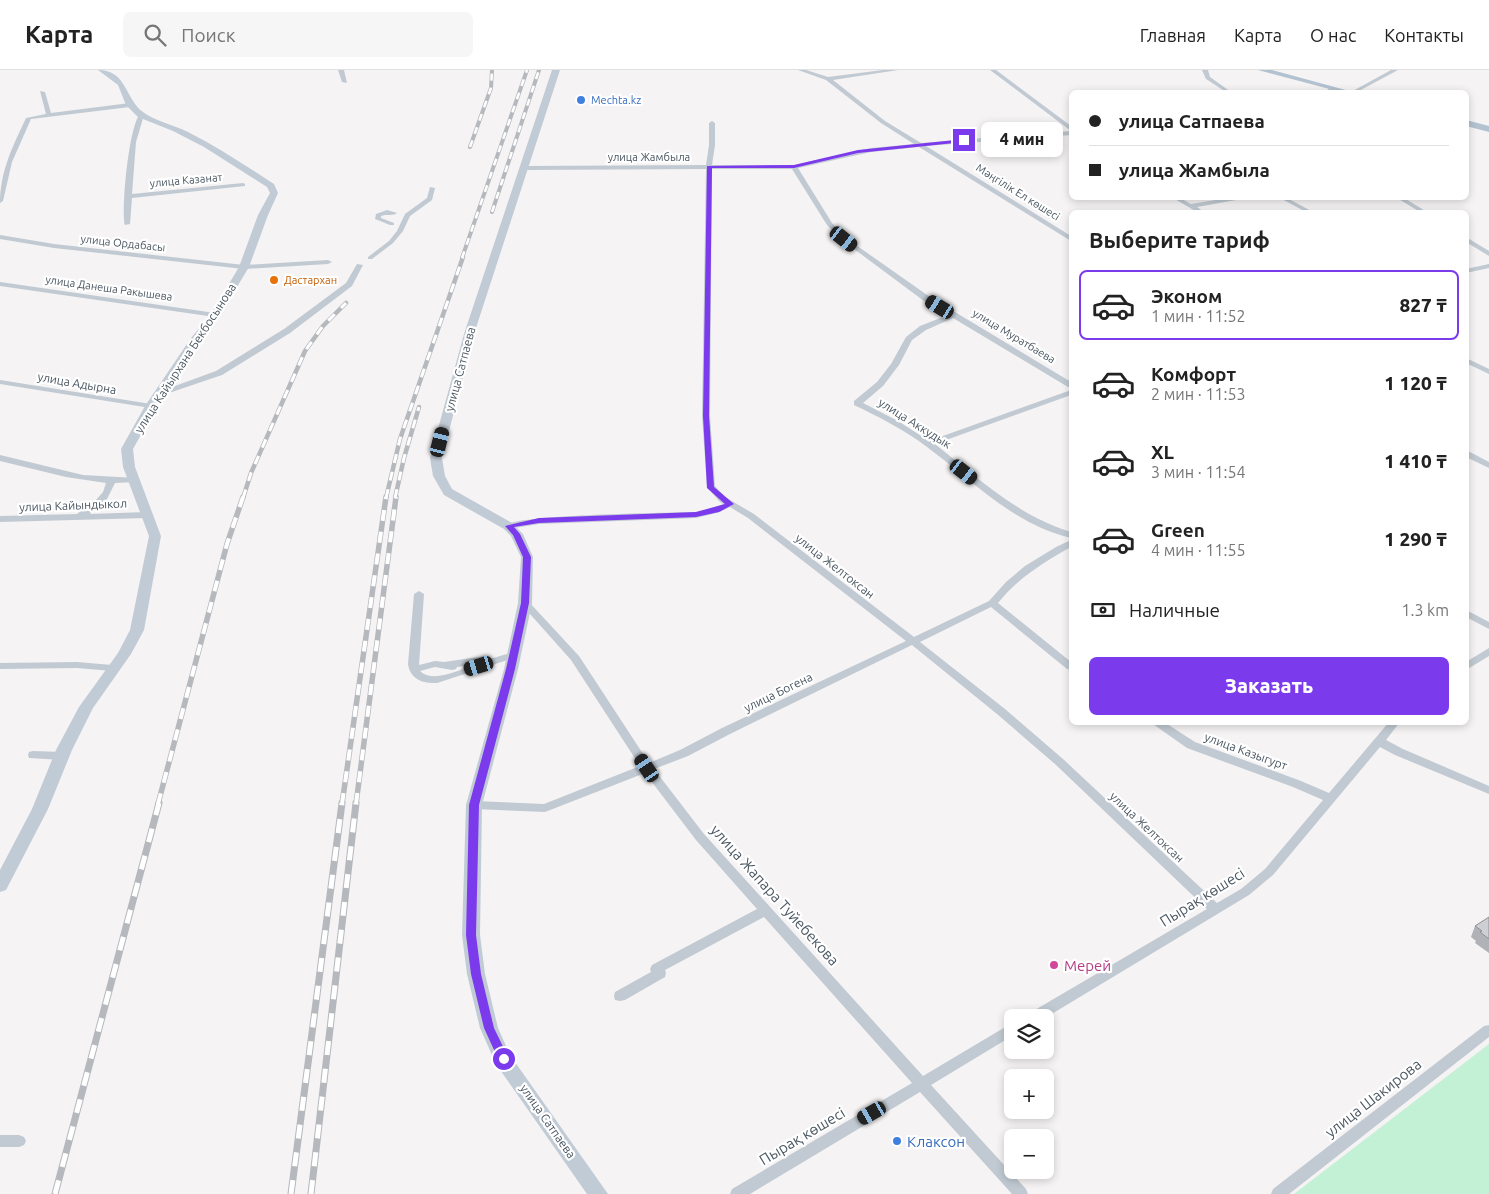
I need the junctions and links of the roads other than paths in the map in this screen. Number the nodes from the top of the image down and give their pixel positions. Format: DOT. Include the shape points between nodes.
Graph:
graph roads {
  1 [pos="102,70"];
  2 [pos="340,70"];
  3 [pos="556,70"];
  4 [pos="801,70"];
  5 [pos="895,70"];
  6 [pos="993,70"];
  7 [pos="1205,70"];
  8 [pos="1262,70"];
  9 [pos="1395,70"];
  10 [pos="828,79"];
  11 [pos="345,82"];
  12 [pos="1226,90"];
  13 [pos="1330,90"];
  14 [pos="1358,90"];
  15 [pos="42,92"];
  16 [pos="130,105"];
  17 [pos="49,115"];
  18 [pos="142,115"];
  19 [pos="712,123"];
  20 [pos="1469,124"];
  21 [pos="1069,128"];
  22 [pos="1489,129"];
  23 [pos="1069,133"];
  24 [pos="920,144"];
  25 [pos="709,167"];
  26 [pos="794,167"];
  27 [pos="524,168"];
  28 [pos="3,176"];
  29 [pos="243,185"];
  30 [pos="432,188"];
  31 [pos="130,196"];
  32 [pos="0,200"];
  33 [pos="1180,200"];
  34 [pos="1224,200"];
  35 [pos="1287,200"];
  36 [pos="1403,200"];
  37 [pos="1190,206"];
  38 [pos="1197,210"];
  39 [pos="1306,210"];
  40 [pos="1421,210"];
  41 [pos="394,213"];
  42 [pos="127,224"];
  43 [pos="392,224"];
  44 [pos="0,237"];
  45 [pos="1069,237"];
  46 [pos="1469,241"];
  47 [pos="1489,254"];
  48 [pos="370,258"];
  49 [pos="328,262"];
  50 [pos="359,265"];
  51 [pos="1489,266"];
  52 [pos="244,267"];
  53 [pos="1469,270"];
  54 [pos="0,284"];
  55 [pos="215,315"];
  56 [pos="953,315"];
  57 [pos="1469,362"];
  58 [pos="1489,372"];
  59 [pos="0,382"];
  60 [pos="1069,384"];
  61 [pos="160,392"];
  62 [pos="1069,393"];
  63 [pos="151,406"];
  64 [pos="928,444"];
  65 [pos="1469,455"];
  66 [pos="0,458"];
  67 [pos="1489,465"];
  68 [pos="133,480"];
  69 [pos="111,481"];
  70 [pos="730,504"];
  71 [pos="147,515"];
  72 [pos="78,517"];
  73 [pos="0,519"];
  74 [pos="508,526"];
  75 [pos="1069,534"];
  76 [pos="1069,544"];
  77 [pos="419,594"];
  78 [pos="525,603"];
  79 [pos="992,603"];
  80 [pos="1469,615"];
  81 [pos="1489,626"];
  82 [pos="912,641"];
  83 [pos="1489,650"];
  84 [pos="514,655"];
  85 [pos="447,665"];
  86 [pos="1069,665"];
  87 [pos="0,666"];
  88 [pos="1469,666"];
  89 [pos="112,668"];
  90 [pos="414,669"];
  91 [pos="456,673"];
  92 [pos="1161,725"];
  93 [pos="1392,725"];
  94 [pos="1378,741"];
  95 [pos="33,755"];
  96 [pos="62,756"];
  97 [pos="647,768"];
  98 [pos="1489,790"];
  99 [pos="1330,799"];
  100 [pos="474,805"];
  101 [pos="1,882"];
  102 [pos="766,910"];
  103 [pos="1216,910"];
  104 [pos="620,996"];
  105 [pos="1048,1009"];
  106 [pos="1489,1030"];
  107 [pos="1004,1035"];
  108 [pos="922,1084"];
  109 [pos="0,1141"];
  110 [pos="19,1141"];
  111 [pos="598,1194"];
  112 [pos="737,1194"];
  113 [pos="1021,1194"];
  114 [pos="1278,1194"];
  1 -- 16 [label="street, улица Кайырхана Бекбосынова" via="121,84"];
  2 -- 11 [label="street"];
  3 -- 27 [label="street, улица Сатпаева"];
  4 -- 10 [label="street, Мәңгілік Ел көшесі"];
  5 -- 10 [label="street"];
  6 -- 21 [label="street"];
  7 -- 12 [label="street" via="1208,78"];
  8 -- 13 [label="main road"];
  9 -- 14 [label="street"];
  10 -- 24 [label="street, Мәңгілік Ел көшесі" via="883,122"];
  15 -- 17 [label="street"];
  16 -- 17 [label="street"];
  16 -- 18 [label="street, улица Кайырхана Бекбосынова"];
  17 -- 28 [label="street" via="29,118"];
  18 -- 31 [label="street" via="135,129 129,160"];
  18 -- 52 [label="street, улица Кайырхана Бекбосынова" via="207,145 271,186 274,193"];
  19 -- 25 [label="street, улица Желтоксан"];
  20 -- 22 [label="main road"];
  23 -- 24 [label="street, улица Жамбыла"];
  24 -- 26 [label="street, улица Жамбыла" via="858,152"];
  24 -- 45 [label="street, Мәңгілік Ел көшесі"];
  25 -- 26 [label="street, улица Жамбыла"];
  25 -- 27 [label="street, улица Жамбыла"];
  25 -- 70 [label="street, улица Желтоксан" via="706,416 711,488"];
  26 -- 56 [label="street, улица Муратбаева" via="829,224 844,239"];
  27 -- 74 [label="street, улица Сатпаева" via="469,334 436,458 438,478 448,492"];
  28 -- 32 [label="street"];
  29 -- 31 [label="street, улица Казанат"];
  30 -- 48 [label="street" via="430,199 407,216 392,242"];
  31 -- 42 [label="street"];
  33 -- 37 [label="street"];
  34 -- 37 [label="street"];
  35 -- 39 [label="street"];
  36 -- 40 [label="street"];
  37 -- 38 [label="street"];
  41 -- 43 [label="street" via="378,215 378,219"];
  44 -- 52 [label="street, улица Ордабасы"];
  46 -- 47 [label="street"];
  49 -- 52 [label="street, улица Ордабасы"];
  50 -- 61 [label="street" via="349,284 332,298 246,358 219,373"];
  51 -- 53 [label="street"];
  52 -- 55 [label="street, улица Кайырхана Бекбосынова"];
  54 -- 55 [label="street, улица Данеша Ракышева"];
  55 -- 61 [label="street, улица Кайырхана Бекбосынова"];
  56 -- 60 [label="street, улица Муратбаева"];
  56 -- 64 [label="street, улица Аккудык" via="923,328 910,340 880,384 857,403"];
  57 -- 58 [label="street"];
  59 -- 63 [label="street, улица Адырна"];
  61 -- 63 [label="street, улица Кайырхана Бекбосынова"];
  62 -- 64 [label="street"];
  63 -- 68 [label="street, улица Кайырхана Бекбосынова" via="127,449"];
  64 -- 75 [label="street, улица Аккудык" via="1025,516"];
  65 -- 67 [label="street"];
  66 -- 69 [label="street"];
  68 -- 69 [label="street"];
  68 -- 71 [label="street, улица Кайырхана Бекбосынова"];
  69 -- 72 [label="street" via="102,500"];
  70 -- 74 [label="street" via="696,515 539,521"];
  70 -- 82 [label="street, улица Желтоксан" via="751,516"];
  71 -- 72 [label="street, улица Кайындыкол"];
  71 -- 89 [label="street, улица Кайырхана Бекбосынова" via="155,536 137,630"];
  72 -- 73 [label="street, улица Кайындыкол"];
  74 -- 78 [label="street, улица Сатпаева" via="517,534 527,557"];
  76 -- 79 [label="street, улица Богена" via="1026,569 1005,586"];
  77 -- 90 [label="street"];
  78 -- 84 [label="street, улица Сатпаева"];
  78 -- 97 [label="street, улица Жапара Туйебекова" via="575,658"];
  79 -- 82 [label="street, улица Богена"];
  79 -- 86 [label="street"];
  80 -- 81 [label="street"];
  82 -- 97 [label="street, улица Богена"];
  82 -- 103 [label="street, улица Желтоксан" via="1037,742"];
  83 -- 88 [label="street"];
  84 -- 85 [label="street"];
  84 -- 91 [label="street"];
  84 -- 100 [label="street, улица Сатпаева"];
  85 -- 90 [label="street"];
  85 -- 91 [label="street"];
  87 -- 89 [label="street"];
  89 -- 96 [label="street, улица Кайырхана Бекбосынова" via="86,707"];
  90 -- 91 [label="street" via="428,681"];
  92 -- 99 [label="street, улица Казыгурт" via="1191,745"];
  93 -- 94 [label="street, Пырақ көшесі"];
  94 -- 98 [label="street"];
  94 -- 99 [label="street, Пырақ көшесі"];
  95 -- 96 [label="street"];
  96 -- 101 [label="street, улица Кайырхана Бекбосынова" via="40,809"];
  97 -- 100 [label="street, улица Богена" via="545,808"];
  97 -- 102 [label="street, улица Жапара Туйебекова" via="700,837"];
  99 -- 103 [label="street, Пырақ көшесі" via="1269,872"];
  100 -- 111 [label="street, улица Сатпаева" via="471,935 476,974 489,1028 504,1059"];
  102 -- 104 [label="street"];
  102 -- 108 [label="street, улица Жапара Туйебекова"];
  103 -- 105 [label="street, Пырақ көшесі"];
  106 -- 114 [label="street, улица Шакирова"];
  107 -- 108 [label="street, Пырақ көшесі"];
  108 -- 112 [label="street, Пырақ көшесі"];
  108 -- 113 [label="street, улица Жапара Туйебекова"];
  109 -- 110 [label="street"];
}
